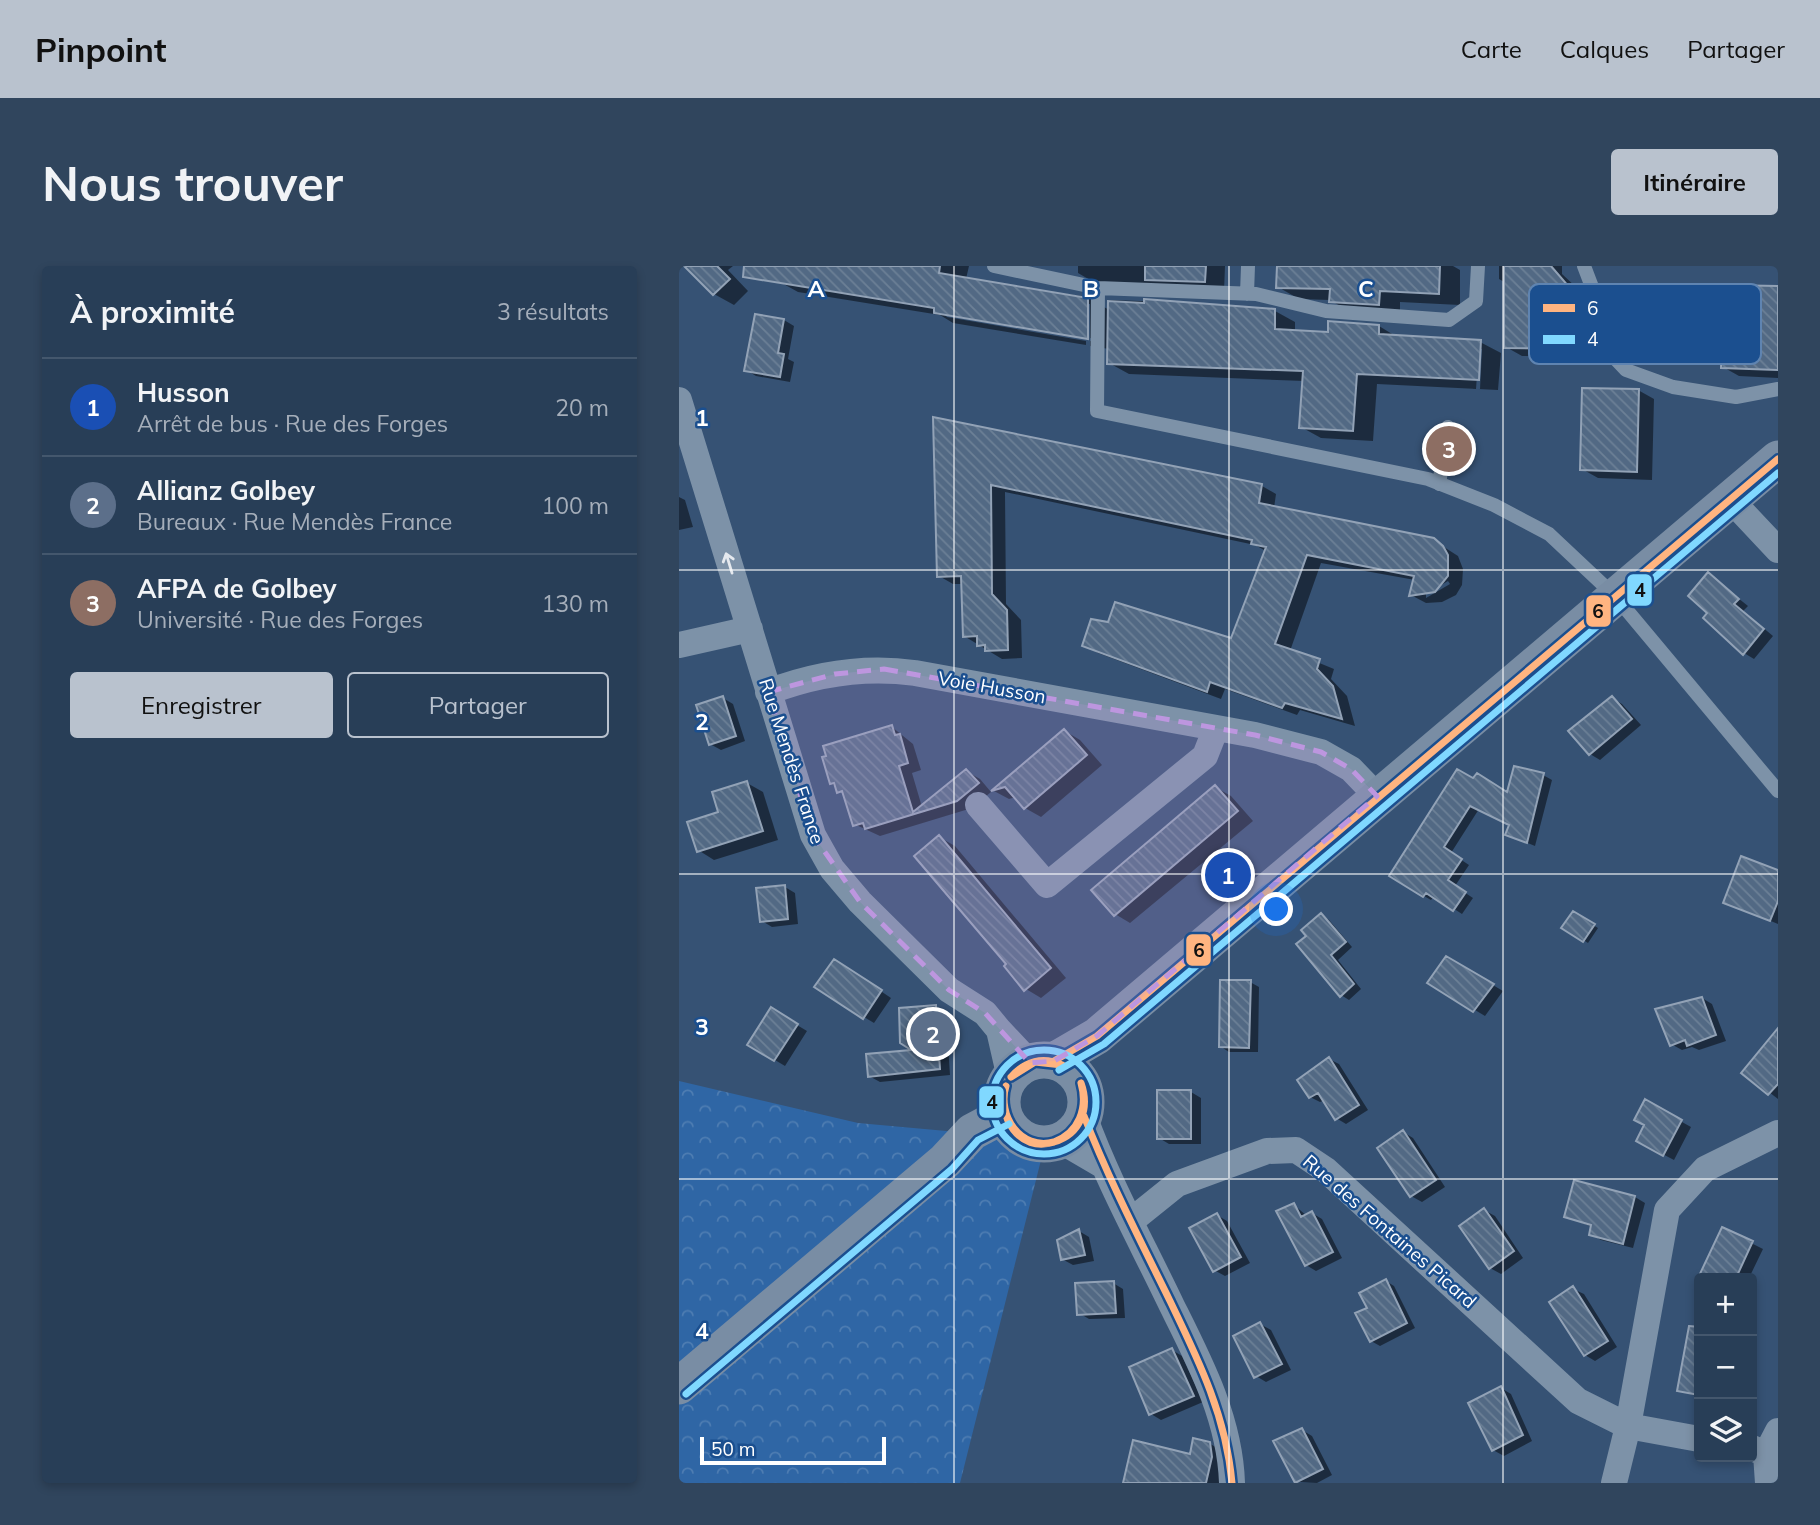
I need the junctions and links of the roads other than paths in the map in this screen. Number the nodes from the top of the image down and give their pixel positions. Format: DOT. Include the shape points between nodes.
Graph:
graph roads {
  1 [pos="994,266"];
  2 [pos="1248,266"];
  3 [pos="1478,266"];
  4 [pos="1584,266"];
  5 [pos="1063,273"];
  6 [pos="1591,284"];
  7 [pos="1098,288"];
  8 [pos="1247,294"];
  9 [pos="1620,364"];
  10 [pos="1778,389"];
  11 [pos="679,400"];
  12 [pos="1448,427"];
  13 [pos="1778,459"];
  14 [pos="1439,484"];
  15 [pos="1730,499"];
  16 [pos="1778,550"];
  17 [pos="1615,596"];
  18 [pos="750,629"];
  19 [pos="679,645"];
  20 [pos="768,692"];
  21 [pos="1216,728"];
  22 [pos="1778,791"];
  23 [pos="1377,796"];
  24 [pos="978,805"];
  25 [pos="1053,1090"];
  26 [pos="1011,1125"];
  27 [pos="1778,1133"];
  28 [pos="1131,1221"];
  29 [pos="679,1385"];
  30 [pos="1627,1426"];
  31 [pos="1694,1438"];
  32 [pos="1765,1444"];
  33 [pos="1232,1483"];
  34 [pos="1614,1483"];
  35 [pos="1768,1483"];
  1 -- 5 [label="lane"];
  2 -- 8 [label="lane"];
  3 -- 8 [label="lane" via="1476,301 1449,320 1326,311"];
  4 -- 6 [label="lane"];
  5 -- 7 [label="lane"];
  7 -- 8 [label="lane"];
  7 -- 14 [label="lane" via="1097,411"];
  9 -- 10 [label="lane" via="1673,387 1736,397"];
  18 -- 11 [label="street, Rue Mendès France, one-way"];
  12 -- 14 [label="lane"];
  13 -- 15 [label="main road"];
  14 -- 17 [label="lane" via="1494,505 1549,534"];
  15 -- 16 [label="street"];
  15 -- 17 [label="main road"];
  17 -- 22 [label="lane"];
  17 -- 23 [label="main road"];
  18 -- 19 [label="street"];
  18 -- 20 [label="street, Rue Mendès France"];
  20 -- 21 [label="street, Voie Husson" via="835,674 884,669"];
  20 -- 25 [label="street, Rue Mendès France" via="813,835 832,869 949,989 985,1013"];
  21 -- 23 [label="street, Voie Husson" via="1321,752 1350,769"];
  21 -- 24 [label="street" via="1205,756 1047,885"];
  23 -- 25 [label="main road" via="1097,1036"];
  25 -- 26 [label="main road" via="1004,1089"];
  25 -- 26 [label="main road" via="1038,1144"];
  25 -- 28 [label="street, Rue Mendès France" via="1102,1165"];
  26 -- 29 [label="main road" via="972,1132 944,1161"];
  27 -- 30 [label="street" via="1705,1169 1667,1210"];
  28 -- 30 [label="street, Rue des Fontaines Picard" via="1177,1184 1267,1151 1296,1150 1326,1170 1578,1401"];
  28 -- 33 [label="street" via="1212,1387"];
  30 -- 31 [label="street, Rue des Fontaines Picard"];
  30 -- 34 [label="street"];
  32 -- 35 [label="street"];
}
